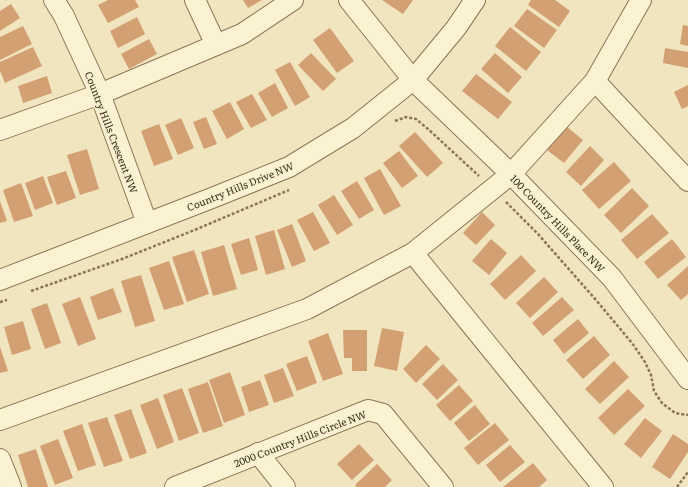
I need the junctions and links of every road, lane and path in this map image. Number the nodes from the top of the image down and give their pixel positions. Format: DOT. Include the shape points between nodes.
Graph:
graph roads {
  1 [pos="54,0"];
  2 [pos="195,0"];
  3 [pos="293,0"];
  4 [pos="349,0"];
  5 [pos="475,0"];
  6 [pos="641,0"];
  7 [pos="216,44"];
  8 [pos="413,80"];
  9 [pos="595,81"];
  10 [pos="100,94"];
  11 [pos="389,124"];
  12 [pos="0,130"];
  13 [pos="511,174"];
  14 [pos="688,181"];
  15 [pos="290,190"];
  16 [pos="493,190"];
  17 [pos="147,223"];
  18 [pos="413,253"];
  19 [pos="0,280"];
  20 [pos="25,293"];
  21 [pos="12,298"];
  22 [pos="0,302"];
  23 [pos="688,379"];
  24 [pos="688,416"];
  25 [pos="0,420"];
  26 [pos="258,453"];
  27 [pos="0,459"];
  28 [pos="688,472"];
  29 [pos="11,487"];
  30 [pos="175,487"];
  31 [pos="286,487"];
  32 [pos="443,487"];
  33 [pos="603,487"];
  34 [pos="677,487"];
  1 -- 10 [label="street, Country Hills Crescent NW"];
  2 -- 7 [label="street"];
  3 -- 7 [label="street" via="242,34"];
  4 -- 8 [label="street, 100 Country Hills Place NW"];
  5 -- 8 [label="street, Country Hills Drive NW" via="456,28"];
  6 -- 9 [label="street"];
  7 -- 10 [label="street"];
  8 -- 13 [label="street, 100 Country Hills Place NW"];
  8 -- 17 [label="street, Country Hills Drive NW" via="353,128 289,167"];
  9 -- 13 [label="street"];
  9 -- 14 [label="street"];
  10 -- 12 [label="street"];
  10 -- 17 [label="street, Country Hills Crescent NW"];
  11 -- 16 [label="path" via="406,117 416,119"];
  13 -- 16 [label="street"];
  13 -- 23 [label="street, 100 Country Hills Place NW" via="612,278"];
  15 -- 20 [label="path" via="122,259"];
  16 -- 18 [label="street"];
  16 -- 24 [label="path" via="538,234 632,343 645,362 654,391 662,403 675,413"];
  17 -- 19 [label="street, Country Hills Drive NW"];
  18 -- 25 [label="street" via="307,309"];
  18 -- 33 [label="street"];
  21 -- 22 [label="path"];
  26 -- 30 [label="street, 2000 Country Hills Circle NW"];
  26 -- 31 [label="street"];
  26 -- 32 [label="street, 2000 Country Hills Circle NW" via="368,410 384,414"];
  27 -- 29 [label="street"];
  28 -- 34 [label="path"];
}
